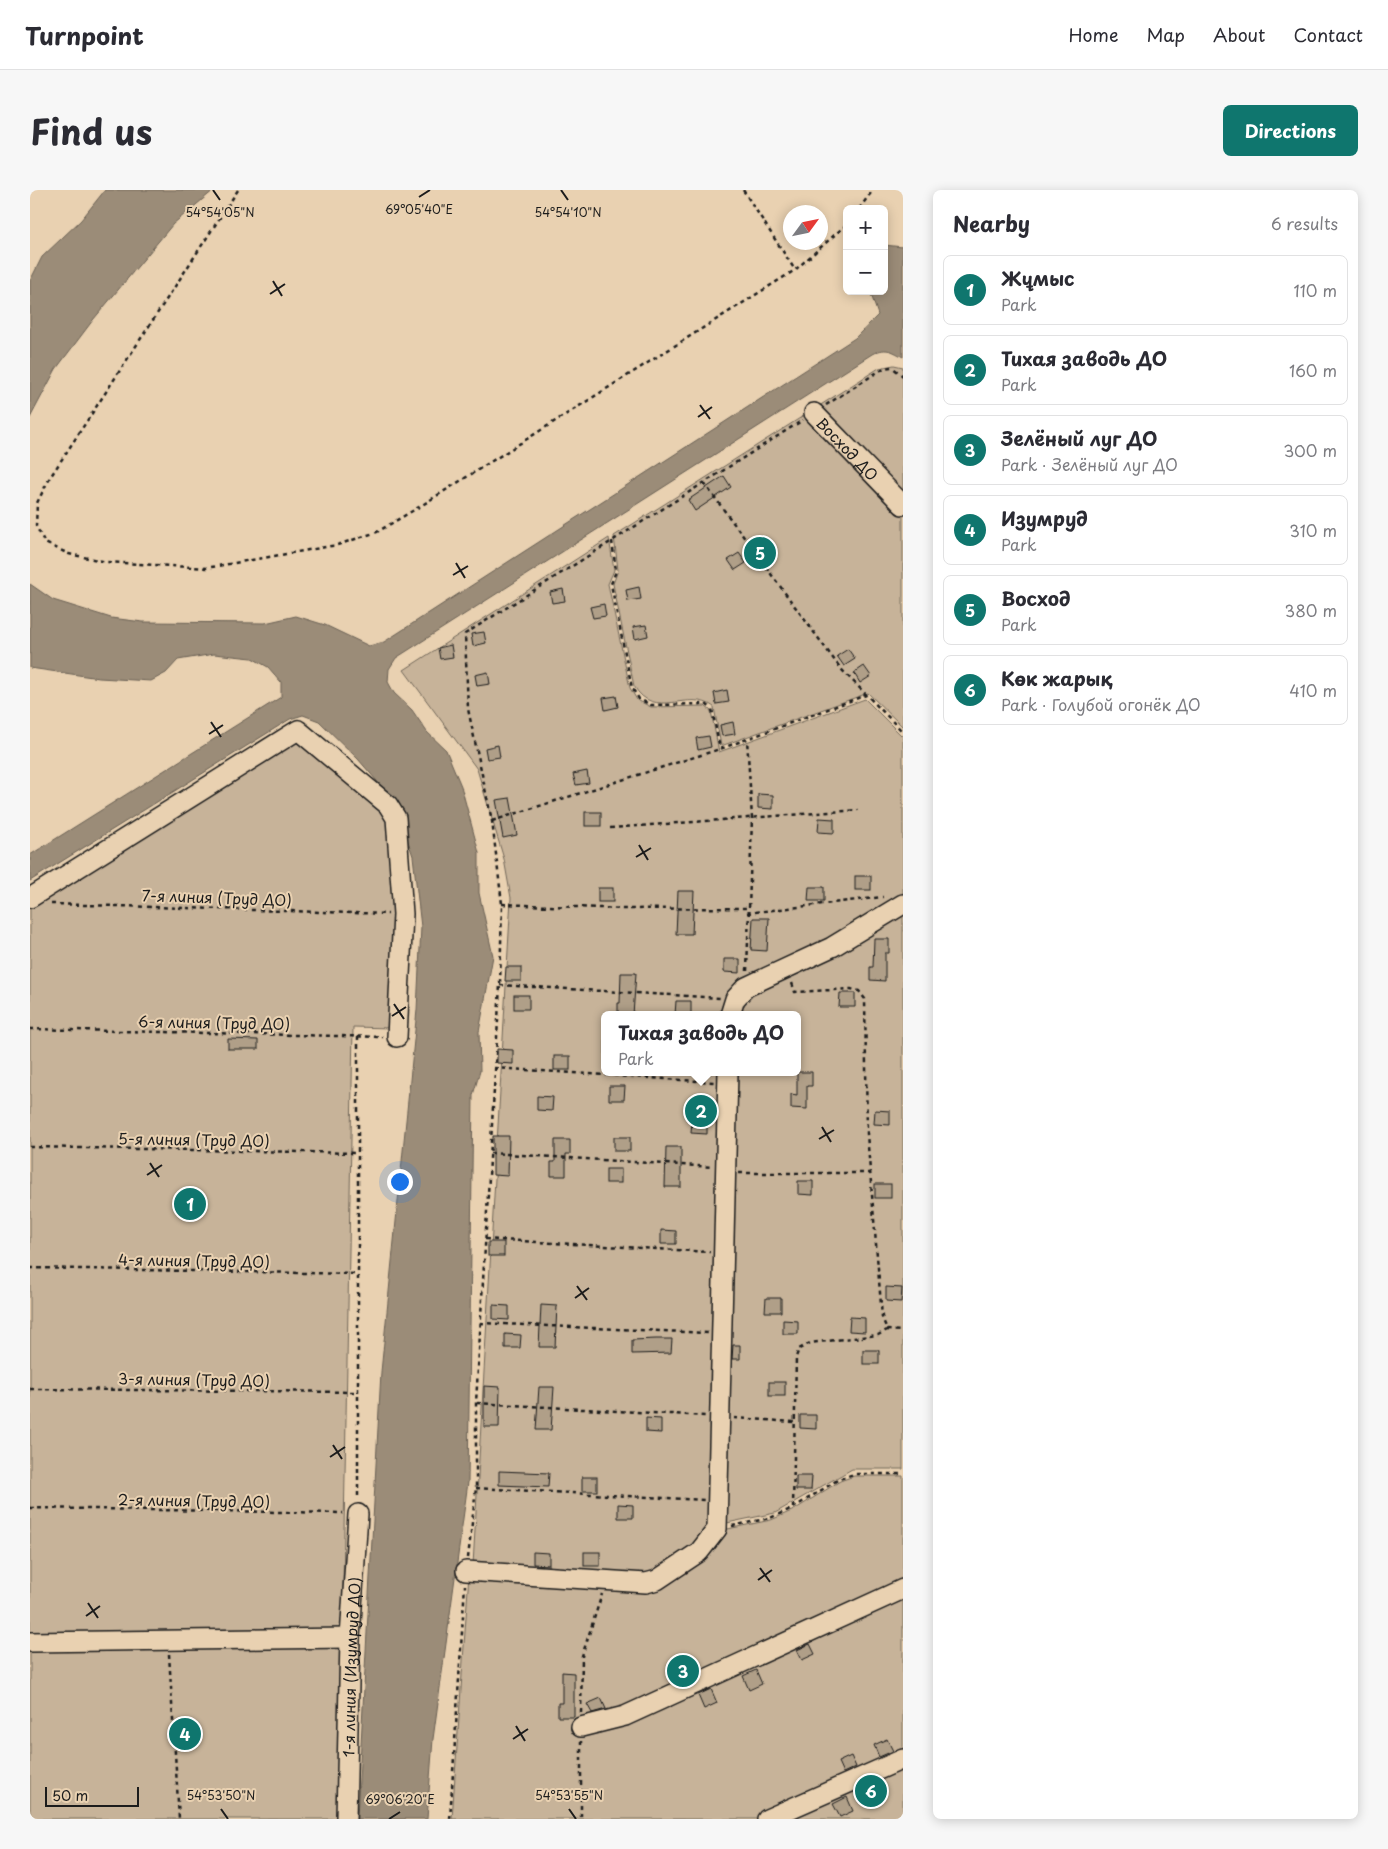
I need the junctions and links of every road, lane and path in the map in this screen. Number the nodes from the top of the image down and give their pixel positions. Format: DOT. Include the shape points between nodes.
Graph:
graph roads {
  1 [pos="238,190"];
  2 [pos="743,190"];
  3 [pos="873,190"];
  4 [pos="862,205"];
  5 [pos="843,228"];
  6 [pos="795,270"];
  7 [pos="903,376"];
  8 [pos="814,413"];
  9 [pos="704,483"];
  10 [pos="903,505"];
  11 [pos="612,541"];
  12 [pos="866,695"];
  13 [pos="903,732"];
  14 [pos="747,739"];
  15 [pos="720,750"];
  16 [pos="858,810"];
  17 [pos="752,818"];
  18 [pos="492,821"];
  19 [pos="610,828"];
  20 [pos="30,898"];
  21 [pos="50,904"];
  22 [pos="502,904"];
  23 [pos="902,905"];
  24 [pos="748,908"];
  25 [pos="747,913"];
  26 [pos="403,914"];
  27 [pos="786,968"];
  28 [pos="500,986"];
  29 [pos="737,1000"];
  30 [pos="30,1029"];
  31 [pos="358,1036"];
  32 [pos="397,1037"];
  33 [pos="494,1068"];
  34 [pos="601,1073"];
  35 [pos="681,1076"];
  36 [pos="728,1078"];
  37 [pos="30,1147"];
  38 [pos="358,1153"];
  39 [pos="490,1153"];
  40 [pos="726,1170"];
  41 [pos="870,1173"];
  42 [pos="485,1238"];
  43 [pos="724,1253"];
  44 [pos="30,1268"];
  45 [pos="358,1274"];
  46 [pos="480,1323"];
  47 [pos="888,1330"];
  48 [pos="903,1331"];
  49 [pos="722,1334"];
  50 [pos="30,1389"];
  51 [pos="358,1392"];
  52 [pos="476,1403"];
  53 [pos="720,1416"];
  54 [pos="795,1422"];
  55 [pos="903,1474"];
  56 [pos="476,1488"];
  57 [pos="718,1500"];
  58 [pos="30,1508"];
  59 [pos="793,1508"];
  60 [pos="358,1514"];
  61 [pos="717,1529"];
  62 [pos="466,1571"];
  63 [pos="607,1581"];
  64 [pos="903,1589"];
  65 [pos="350,1638"];
  66 [pos="168,1640"];
  67 [pos="30,1642"];
  68 [pos="581,1727"];
  69 [pos="903,1759"];
  70 [pos="179,1819"];
  71 [pos="346,1819"];
  72 [pos="450,1819"];
  73 [pos="581,1819"];
  74 [pos="767,1819"];
  1 -- 6 [label="path" via="48,479 37,503 36,526 44,543 69,554 107,562 206,568 337,545 376,532"];
  2 -- 6 [label="path"];
  3 -- 4 [label="path"];
  5 -- 6 [label="path"];
  7 -- 8 [label="path" via="892,367 884,368"];
  8 -- 9 [label="path"];
  8 -- 10 [label="street, Восход ДО"];
  9 -- 11 [label="path"];
  9 -- 12 [label="path" via="840,669"];
  11 -- 15 [label="path" via="616,571 611,584 632,688 639,699 651,705 706,704 712,709"];
  11 -- 18 [label="path" via="465,634 468,709"];
  12 -- 13 [label="path"];
  12 -- 14 [label="path"];
  14 -- 15 [label="path"];
  14 -- 17 [label="path"];
  15 -- 18 [label="path"];
  16 -- 17 [label="path"];
  17 -- 19 [label="path"];
  17 -- 24 [label="path"];
  18 -- 22 [label="path"];
  20 -- 26 [label="street" via="298,730 388,805 396,818"];
  21 -- 26 [label="path, 7-я линия (Труд ДО)"];
  22 -- 24 [label="path" via="624,909"];
  22 -- 28 [label="path"];
  23 -- 25 [label="path" via="888,897"];
  23 -- 27 [label="street" via="832,947"];
  24 -- 25 [label="path"];
  25 -- 29 [label="path"];
  26 -- 32 [label="street"];
  27 -- 29 [label="street"];
  27 -- 41 [label="path" via="795,992 851,989 859,991 865,999"];
  28 -- 29 [label="path"];
  28 -- 33 [label="path"];
  30 -- 31 [label="path, 6-я линия (Труд ДО)"];
  31 -- 32 [label="path, 6-я линия (Труд ДО)"];
  31 -- 38 [label="path"];
  33 -- 34 [label="path"];
  33 -- 39 [label="path"];
  35 -- 36 [label="path"];
  36 -- 40 [label="street"];
  37 -- 38 [label="path, 5-я линия (Труд ДО)"];
  38 -- 45 [label="path"];
  39 -- 40 [label="path"];
  39 -- 42 [label="path"];
  40 -- 41 [label="path"];
  40 -- 43 [label="street"];
  41 -- 47 [label="path" via="882,1317"];
  42 -- 43 [label="path"];
  42 -- 46 [label="path"];
  43 -- 49 [label="street"];
  44 -- 45 [label="path, 4-я линия (Труд ДО)"];
  45 -- 51 [label="path"];
  46 -- 49 [label="path"];
  46 -- 52 [label="path"];
  47 -- 48 [label="path"];
  47 -- 54 [label="path" via="878,1335 810,1343 799,1349 796,1357"];
  49 -- 53 [label="street"];
  50 -- 51 [label="path, 3-я линия (Труд ДО)"];
  51 -- 60 [label="path"];
  52 -- 53 [label="path"];
  52 -- 56 [label="path"];
  53 -- 54 [label="path"];
  53 -- 57 [label="street"];
  54 -- 59 [label="path"];
  55 -- 59 [label="path" via="854,1474 839,1478"];
  56 -- 57 [label="path"];
  56 -- 62 [label="path"];
  57 -- 61 [label="street"];
  58 -- 60 [label="path, 2-я линия (Труд ДО)"];
  59 -- 61 [label="path" via="770,1518"];
  60 -- 65 [label="street, 1-я линия (Изумруд ДО)"];
  61 -- 63 [label="street" via="699,1552 657,1580 646,1584"];
  62 -- 63 [label="street"];
  62 -- 72 [label="path"];
  63 -- 68 [label="path" via="582,1656"];
  64 -- 68 [label="street" via="625,1716"];
  65 -- 66 [label="street"];
  65 -- 71 [label="street, 1-я линия (Изумруд ДО)"];
  66 -- 67 [label="street"];
  66 -- 70 [label="path"];
  68 -- 73 [label="path"];
  69 -- 74 [label="street"];
}
